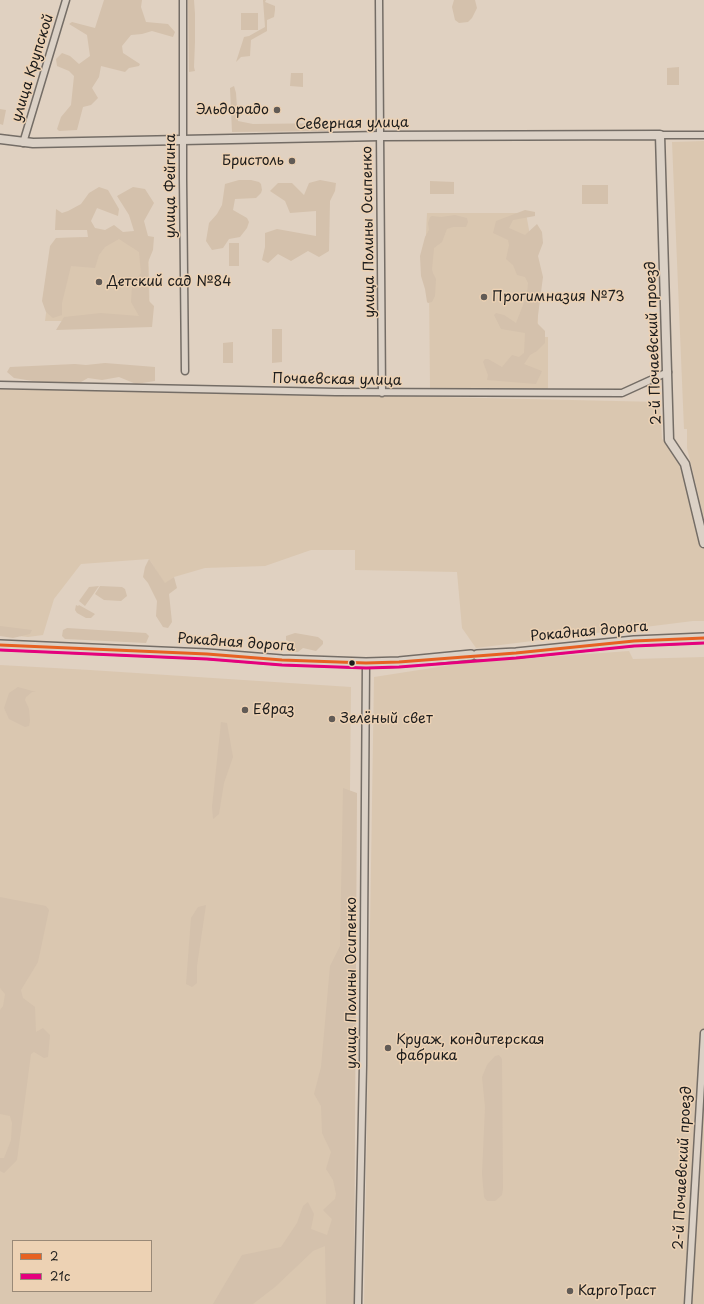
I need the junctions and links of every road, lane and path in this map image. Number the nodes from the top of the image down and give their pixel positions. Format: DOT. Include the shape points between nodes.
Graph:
graph roads {
  1 [pos="66,0"];
  2 [pos="183,0"];
  3 [pos="379,0"];
  4 [pos="660,135"];
  5 [pos="704,135"];
  6 [pos="380,136"];
  7 [pos="0,139"];
  8 [pos="184,140"];
  9 [pos="23,143"];
  10 [pos="185,371"];
  11 [pos="668,372"];
  12 [pos="0,385"];
  13 [pos="382,393"];
  14 [pos="704,543"];
  15 [pos="704,638"];
  16 [pos="0,645"];
  17 [pos="366,663"];
  18 [pos="704,1033"];
  19 [pos="358,1304"];
  20 [pos="688,1304"];
  1 -- 9 [label="street, улица Крупской"];
  2 -- 8 [label="street, улица Фейгина"];
  3 -- 6 [label="street, улица Полины Осипенко"];
  4 -- 5 [label="street, Северная улица"];
  4 -- 6 [label="street, Северная улица"];
  4 -- 11 [label="street, 2-й Почаевский проезд"];
  6 -- 8 [label="street, Северная улица"];
  6 -- 13 [label="street, улица Полины Осипенко"];
  7 -- 9 [label="street, Северная улица"];
  8 -- 9 [label="street, Северная улица"];
  8 -- 10 [label="street, улица Фейгина"];
  11 -- 13 [label="street, Почаевская улица" via="622,393"];
  11 -- 14 [label="street, 2-й Почаевский проезд" via="669,440 685,464"];
  12 -- 13 [label="street, Почаевская улица"];
  15 -- 17 [label="main road, Рокадная дорога" via="634,641 516,653"];
  16 -- 17 [label="main road, Рокадная дорога"];
  17 -- 19 [label="street, улица Полины Осипенко" via="363,1066"];
  18 -- 20 [label="street, 2-й Почаевский проезд"];
}
